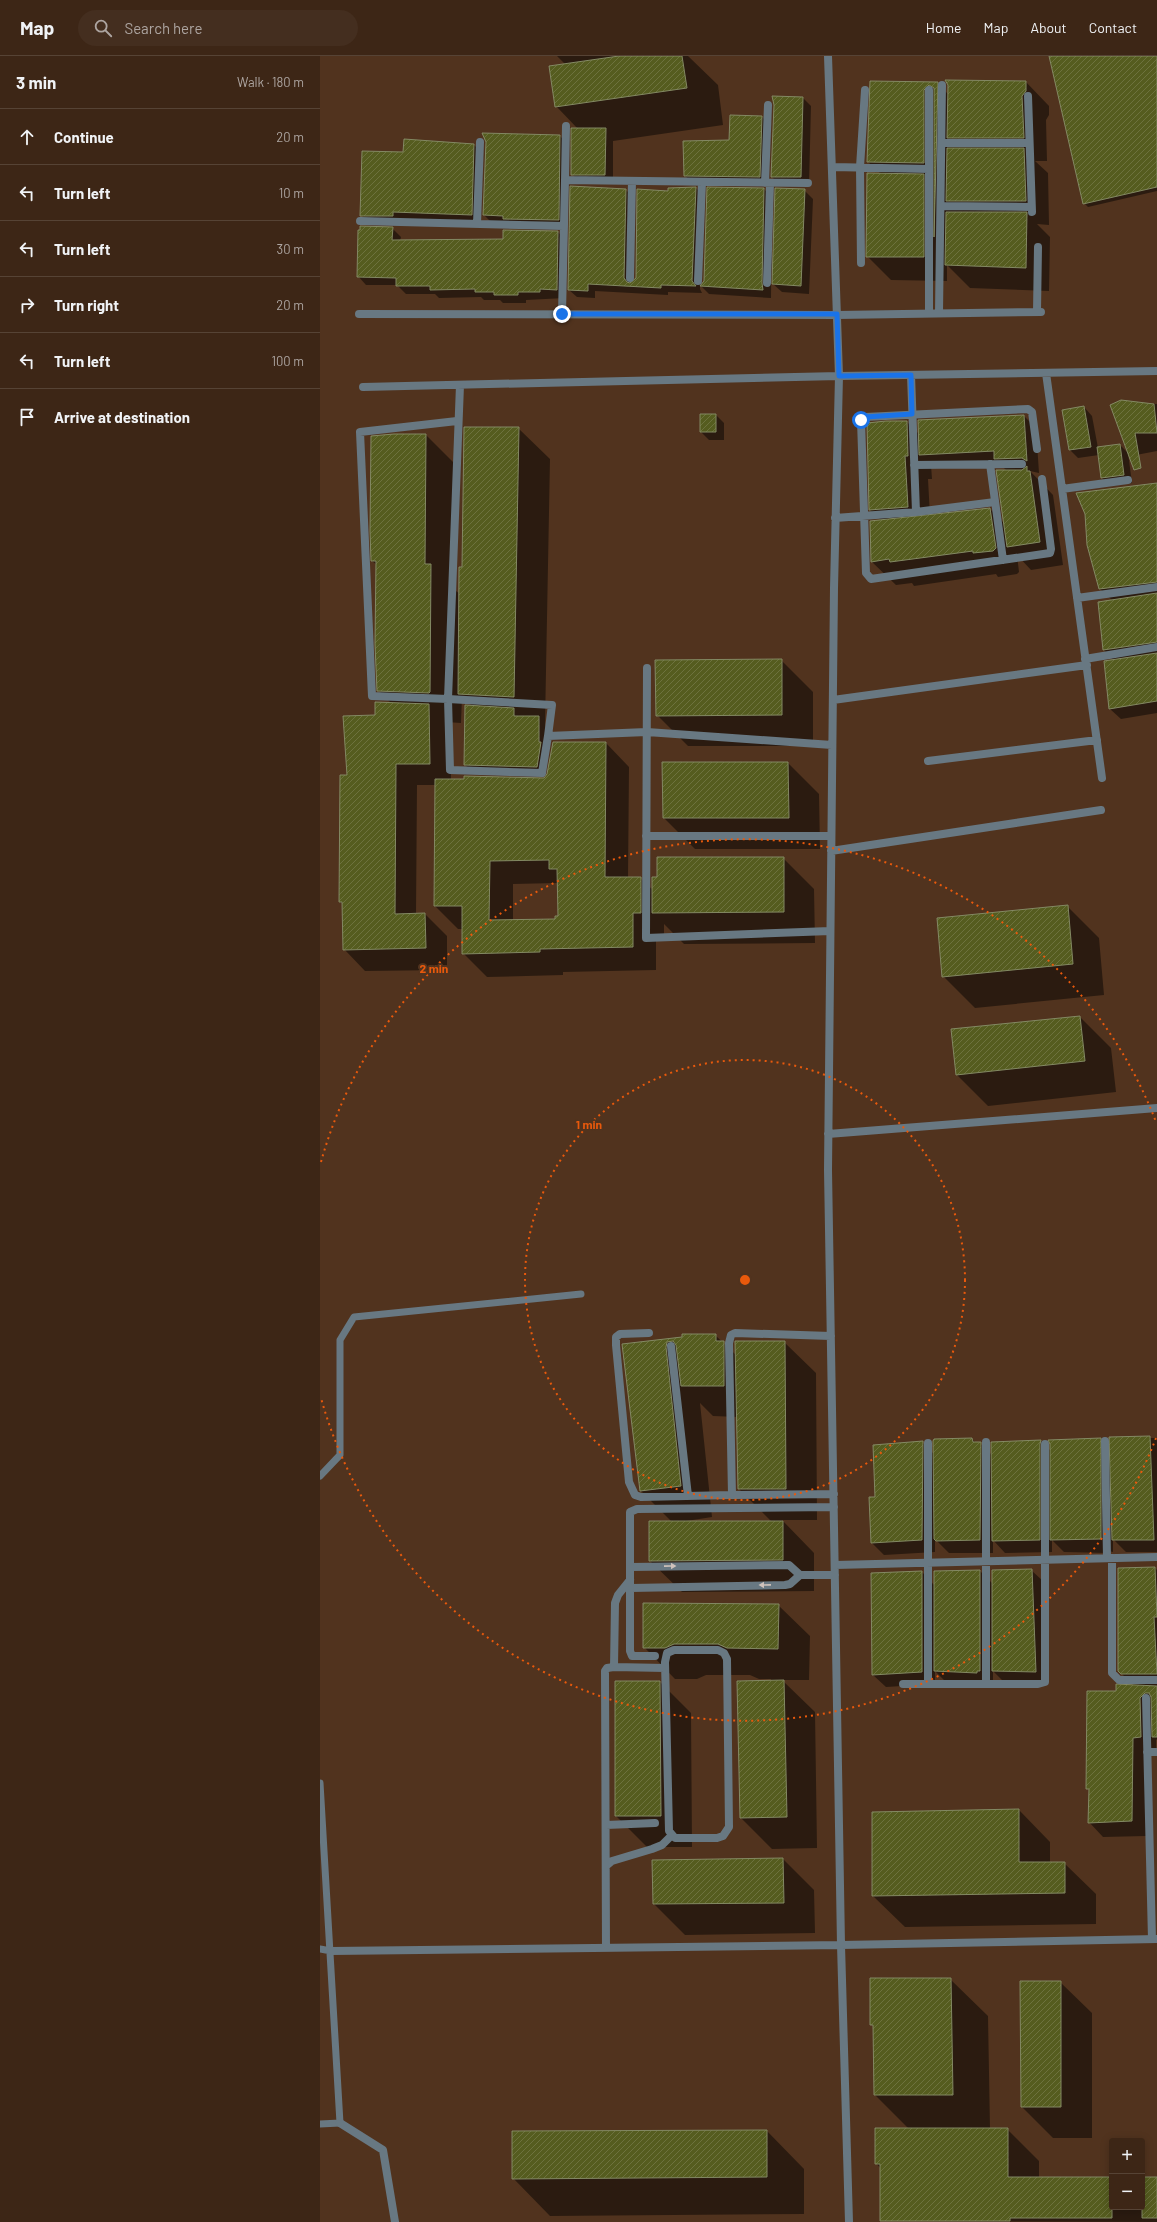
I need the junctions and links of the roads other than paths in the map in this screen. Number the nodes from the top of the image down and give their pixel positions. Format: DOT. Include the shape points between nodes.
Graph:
graph roads {
  1 [pos="828,56"];
  2 [pos="942,85"];
  3 [pos="865,90"];
  4 [pos="929,90"];
  5 [pos="1028,96"];
  6 [pos="768,105"];
  7 [pos="566,126"];
  8 [pos="480,142"];
  9 [pos="942,142"];
  10 [pos="1028,144"];
  11 [pos="833,166"];
  12 [pos="860,167"];
  13 [pos="929,169"];
  14 [pos="565,180"];
  15 [pos="632,181"];
  16 [pos="702,182"];
  17 [pos="768,183"];
  18 [pos="808,183"];
  19 [pos="941,206"];
  20 [pos="360,221"];
  21 [pos="477,224"];
  22 [pos="564,226"];
  23 [pos="1038,247"];
  24 [pos="862,263"];
  25 [pos="630,278"];
  26 [pos="698,281"];
  27 [pos="767,283"];
  28 [pos="929,313"];
  29 [pos="939,313"];
  30 [pos="359,314"];
  31 [pos="562,314"];
  32 [pos="837,314"];
  33 [pos="1157,371"];
  34 [pos="1046,372"];
  35 [pos="911,375"];
  36 [pos="839,376"];
  37 [pos="460,384"];
  38 [pos="363,387"];
  39 [pos="912,414"];
  40 [pos="457,421"];
  41 [pos="1037,449"];
  42 [pos="990,464"];
  43 [pos="1022,464"];
  44 [pos="914,465"];
  45 [pos="1042,479"];
  46 [pos="1128,480"];
  47 [pos="1062,489"];
  48 [pos="995,502"];
  49 [pos="916,512"];
  50 [pos="864,516"];
  51 [pos="835,518"];
  52 [pos="1003,560"];
  53 [pos="1157,587"];
  54 [pos="1077,598"];
  55 [pos="1157,647"];
  56 [pos="1086,662"];
  57 [pos="647,668"];
  58 [pos="448,699"];
  59 [pos="832,700"];
  60 [pos="647,732"];
  61 [pos="548,736"];
  62 [pos="1097,740"];
  63 [pos="832,745"];
  64 [pos="928,761"];
  65 [pos="1102,778"];
  66 [pos="1101,810"];
  67 [pos="646,836"];
  68 [pos="831,836"];
  69 [pos="831,851"];
  70 [pos="830,931"];
  71 [pos="1157,1108"];
  72 [pos="828,1134"];
  73 [pos="581,1294"];
  74 [pos="649,1333"];
  75 [pos="831,1336"];
  76 [pos="671,1346"];
  77 [pos="1105,1441"];
  78 [pos="986,1442"];
  79 [pos="928,1443"];
  80 [pos="1045,1444"];
  81 [pos="320,1476"];
  82 [pos="834,1494"];
  83 [pos="732,1495"];
  84 [pos="688,1496"];
  85 [pos="834,1507"];
  86 [pos="1157,1557"];
  87 [pos="1109,1558"];
  88 [pos="1046,1560"];
  89 [pos="986,1561"];
  90 [pos="928,1562"];
  91 [pos="835,1565"];
  92 [pos="631,1567"];
  93 [pos="800,1575"];
  94 [pos="835,1575"];
  95 [pos="631,1584"];
  96 [pos="655,1656"];
  97 [pos="614,1667"];
  98 [pos="665,1668"];
  99 [pos="1157,1680"];
  100 [pos="903,1684"];
  101 [pos="928,1684"];
  102 [pos="986,1684"];
  103 [pos="1146,1698"];
  104 [pos="1147,1752"];
  105 [pos="1157,1752"];
  106 [pos="320,1783"];
  107 [pos="655,1823"];
  108 [pos="606,1825"];
  109 [pos="322,1831"];
  110 [pos="671,1836"];
  111 [pos="606,1866"];
  112 [pos="1154,1939"];
  113 [pos="841,1945"];
  114 [pos="606,1948"];
  115 [pos="320,1949"];
  116 [pos="331,1951"];
  117 [pos="340,2123"];
  118 [pos="320,2124"];
  119 [pos="396,2222"];
  120 [pos="849,2222"];
  1 -- 11 [label="street"];
  2 -- 9 [label="street"];
  3 -- 12 [label="street"];
  4 -- 13 [label="street"];
  5 -- 10 [label="street"];
  6 -- 17 [label="street"];
  7 -- 14 [label="street"];
  8 -- 21 [label="street"];
  9 -- 10 [label="street"];
  9 -- 19 [label="street"];
  10 -- 19 [label="street" via="1031,209"];
  11 -- 12 [label="street"];
  11 -- 32 [label="street"];
  12 -- 13 [label="street"];
  12 -- 24 [label="street"];
  13 -- 28 [label="street"];
  14 -- 15 [label="street"];
  14 -- 22 [label="street"];
  15 -- 16 [label="street"];
  15 -- 25 [label="street"];
  16 -- 17 [label="street"];
  16 -- 26 [label="street"];
  17 -- 18 [label="street"];
  17 -- 27 [label="street"];
  19 -- 29 [label="street"];
  20 -- 21 [label="street"];
  21 -- 22 [label="street"];
  22 -- 31 [label="street"];
  23 -- 29 [label="street" via="1039,312"];
  28 -- 29 [label="street"];
  28 -- 32 [label="street"];
  30 -- 31 [label="street"];
  31 -- 32 [label="street"];
  32 -- 36 [label="street"];
  33 -- 34 [label="street"];
  34 -- 35 [label="street"];
  34 -- 47 [label="street"];
  35 -- 36 [label="street"];
  35 -- 39 [label="street"];
  36 -- 37 [label="street"];
  36 -- 51 [label="street"];
  37 -- 38 [label="street"];
  37 -- 40 [label="street"];
  39 -- 41 [label="street" via="1028,408 1032,412"];
  39 -- 44 [label="street"];
  39 -- 50 [label="street" via="865,417 861,420"];
  40 -- 58 [label="street"];
  40 -- 58 [label="street" via="360,432 372,696"];
  42 -- 43 [label="street"];
  42 -- 44 [label="street"];
  42 -- 48 [label="street"];
  44 -- 49 [label="street"];
  45 -- 52 [label="street" via="1052,549 1050,553"];
  46 -- 47 [label="street"];
  47 -- 54 [label="street"];
  48 -- 49 [label="street"];
  48 -- 52 [label="street"];
  49 -- 50 [label="street"];
  50 -- 51 [label="street"];
  50 -- 52 [label="street" via="866,573 871,579"];
  51 -- 59 [label="street"];
  53 -- 54 [label="street"];
  54 -- 56 [label="street"];
  55 -- 56 [label="street"];
  56 -- 59 [label="street"];
  56 -- 62 [label="street"];
  57 -- 60 [label="street"];
  58 -- 61 [label="street" via="552,705"];
  58 -- 61 [label="street" via="450,770 542,773"];
  59 -- 63 [label="street"];
  60 -- 61 [label="street"];
  60 -- 63 [label="street"];
  60 -- 67 [label="street"];
  62 -- 64 [label="street"];
  62 -- 65 [label="street"];
  63 -- 68 [label="street"];
  66 -- 69 [label="street"];
  67 -- 68 [label="street"];
  67 -- 70 [label="street" via="646,938"];
  68 -- 69 [label="street"];
  69 -- 70 [label="street"];
  70 -- 72 [label="street"];
  71 -- 72 [label="street"];
  72 -- 75 [label="street"];
  73 -- 81 [label="lane" via="354,1317 340,1340 340,1455"];
  74 -- 84 [label="street" via="620,1334 616,1337 629,1482 635,1495 641,1497"];
  75 -- 82 [label="street"];
  75 -- 83 [label="street" via="735,1333 731,1335 729,1343"];
  76 -- 84 [label="street"];
  77 -- 87 [label="street"];
  78 -- 89 [label="street"];
  79 -- 90 [label="street"];
  80 -- 88 [label="street"];
  82 -- 83 [label="street"];
  82 -- 85 [label="street"];
  83 -- 84 [label="street"];
  85 -- 91 [label="street"];
  85 -- 92 [label="street" via="633,1510 629,1514"];
  86 -- 87 [label="street"];
  87 -- 88 [label="street"];
  87 -- 99 [label="street" via="1112,1673 1119,1680"];
  88 -- 89 [label="street"];
  88 -- 102 [label="street" via="1045,1682"];
  89 -- 90 [label="street"];
  89 -- 102 [label="street"];
  90 -- 91 [label="street"];
  90 -- 101 [label="street"];
  91 -- 94 [label="street"];
  92 -- 93 [label="street, one-way" via="788,1565"];
  92 -- 95 [label="street"];
  93 -- 94 [label="street"];
  93 -- 95 [label="street, one-way" via="785,1585"];
  94 -- 113 [label="street"];
  95 -- 96 [label="street" via="630,1654"];
  95 -- 97 [label="street" via="618,1595 615,1603"];
  97 -- 98 [label="street"];
  97 -- 108 [label="street" via="605,1671"];
  98 -- 110 [label="street"];
  98 -- 110 [label="street" via="666,1656 674,1650 718,1650 724,1653 727,1659 729,1827 727,1833 717,1838"];
  100 -- 101 [label="street"];
  101 -- 102 [label="street"];
  103 -- 104 [label="street"];
  104 -- 105 [label="street"];
  104 -- 112 [label="street"];
  106 -- 109 [label="lane"];
  107 -- 108 [label="street"];
  108 -- 111 [label="street"];
  109 -- 116 [label="lane"];
  110 -- 111 [label="street" via="662,1845 612,1861"];
  111 -- 114 [label="street"];
  112 -- 113 [label="street"];
  113 -- 114 [label="street"];
  113 -- 120 [label="street"];
  114 -- 116 [label="street"];
  115 -- 116 [label="lane"];
  116 -- 117 [label="lane"];
  117 -- 118 [label="lane"];
  117 -- 119 [label="street" via="383,2150"];
}
